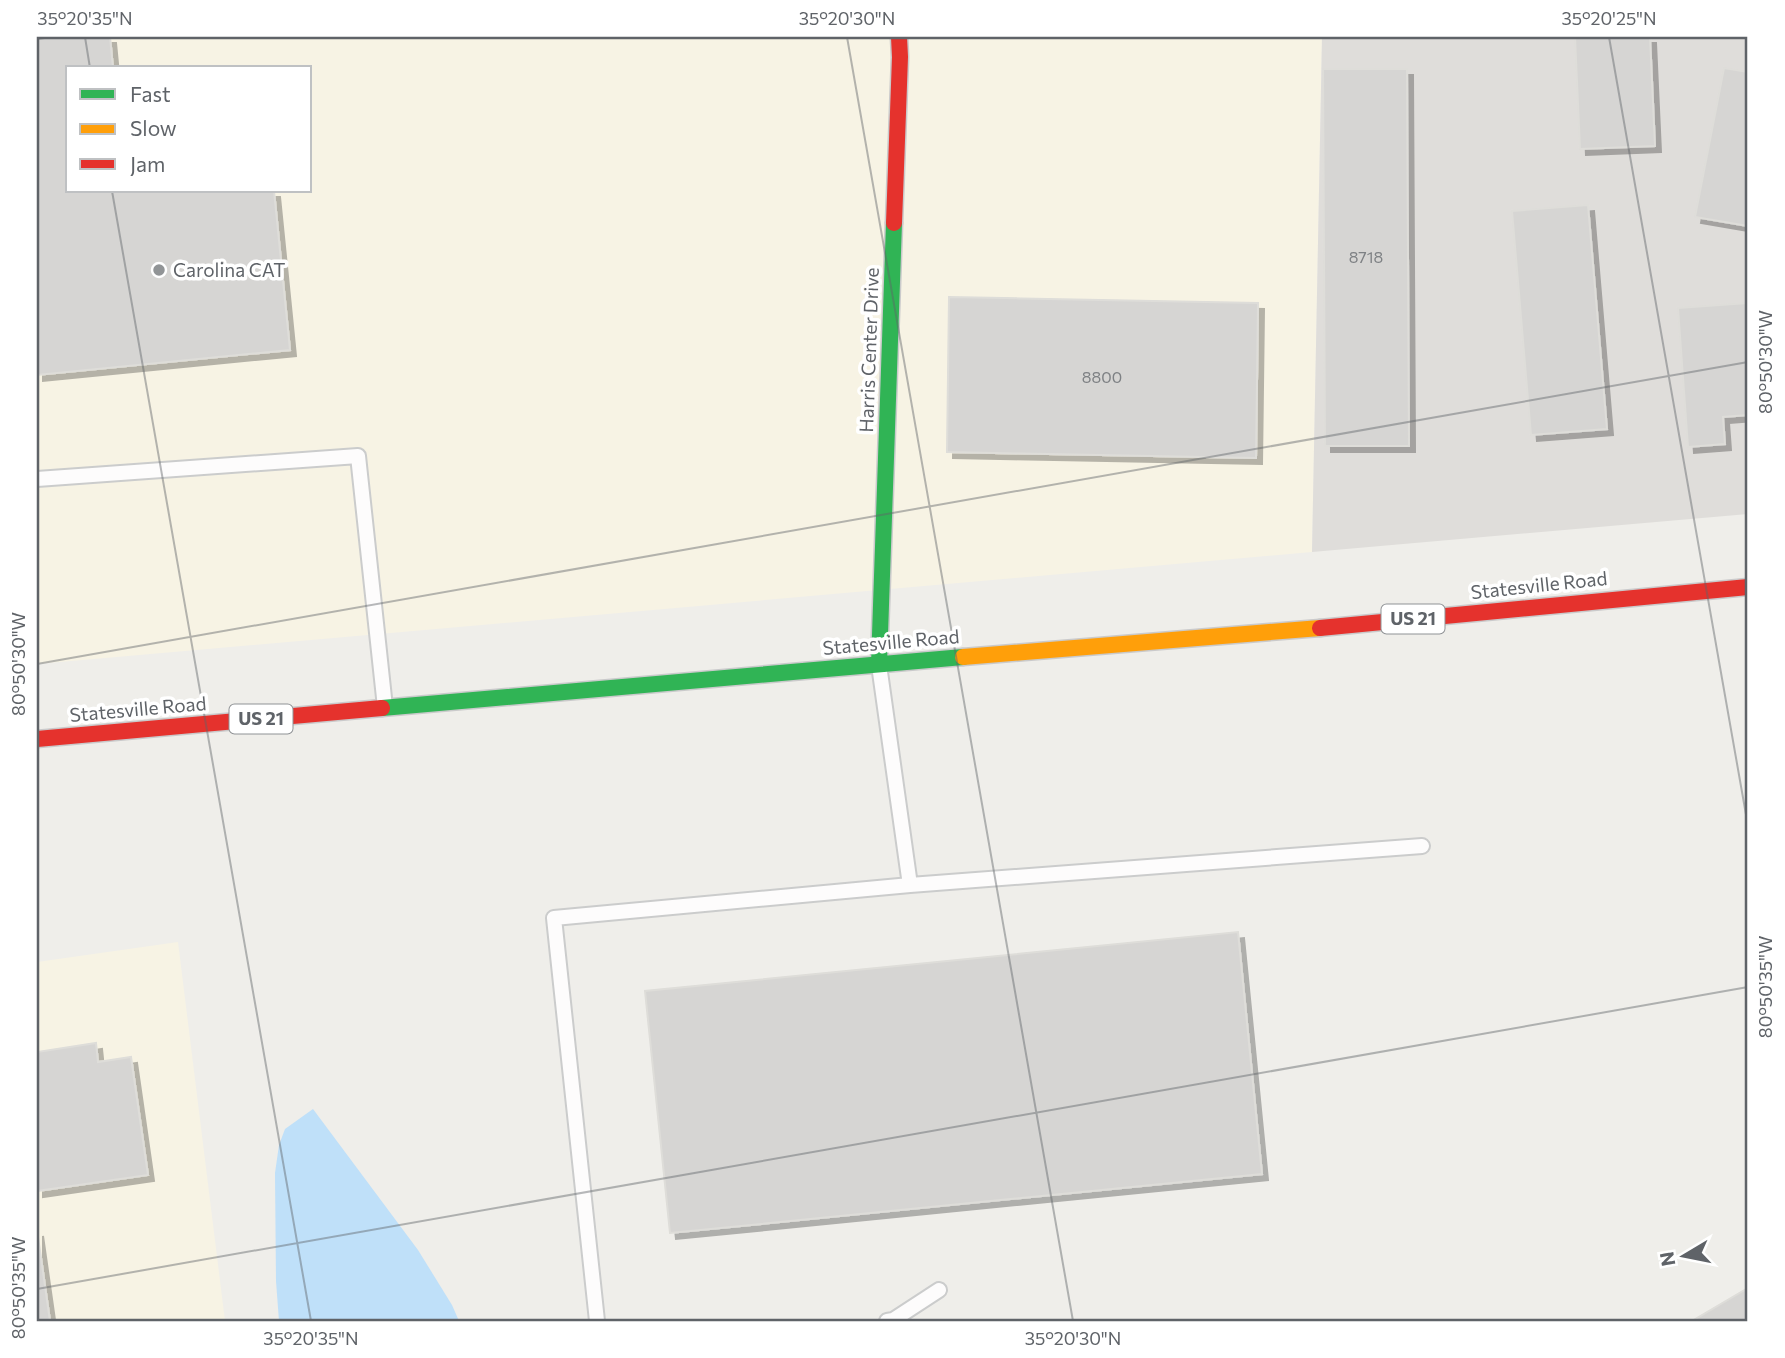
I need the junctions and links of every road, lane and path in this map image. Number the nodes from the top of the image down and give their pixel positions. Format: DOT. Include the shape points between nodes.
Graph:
graph roads {
  1 [pos="899,37"];
  2 [pos="37,479"];
  3 [pos="1748,587"];
  4 [pos="879,664"];
  5 [pos="385,708"];
  6 [pos="37,739"];
  7 [pos="1422,846"];
  8 [pos="910,885"];
  9 [pos="939,1290"];
  10 [pos="597,1321"];
  11 [pos="887,1321"];
  1 -- 4 [label="main road, Harris Center Drive"];
  2 -- 5 [label="lane" via="358,456"];
  3 -- 4 [label="main road, Statesville Road / US 21"];
  4 -- 5 [label="main road, Statesville Road / US 21"];
  4 -- 8 [label="lane"];
  5 -- 6 [label="main road, Statesville Road / US 21"];
  7 -- 8 [label="lane"];
  8 -- 10 [label="lane" via="554,918"];
  9 -- 11 [label="lane"];
}
